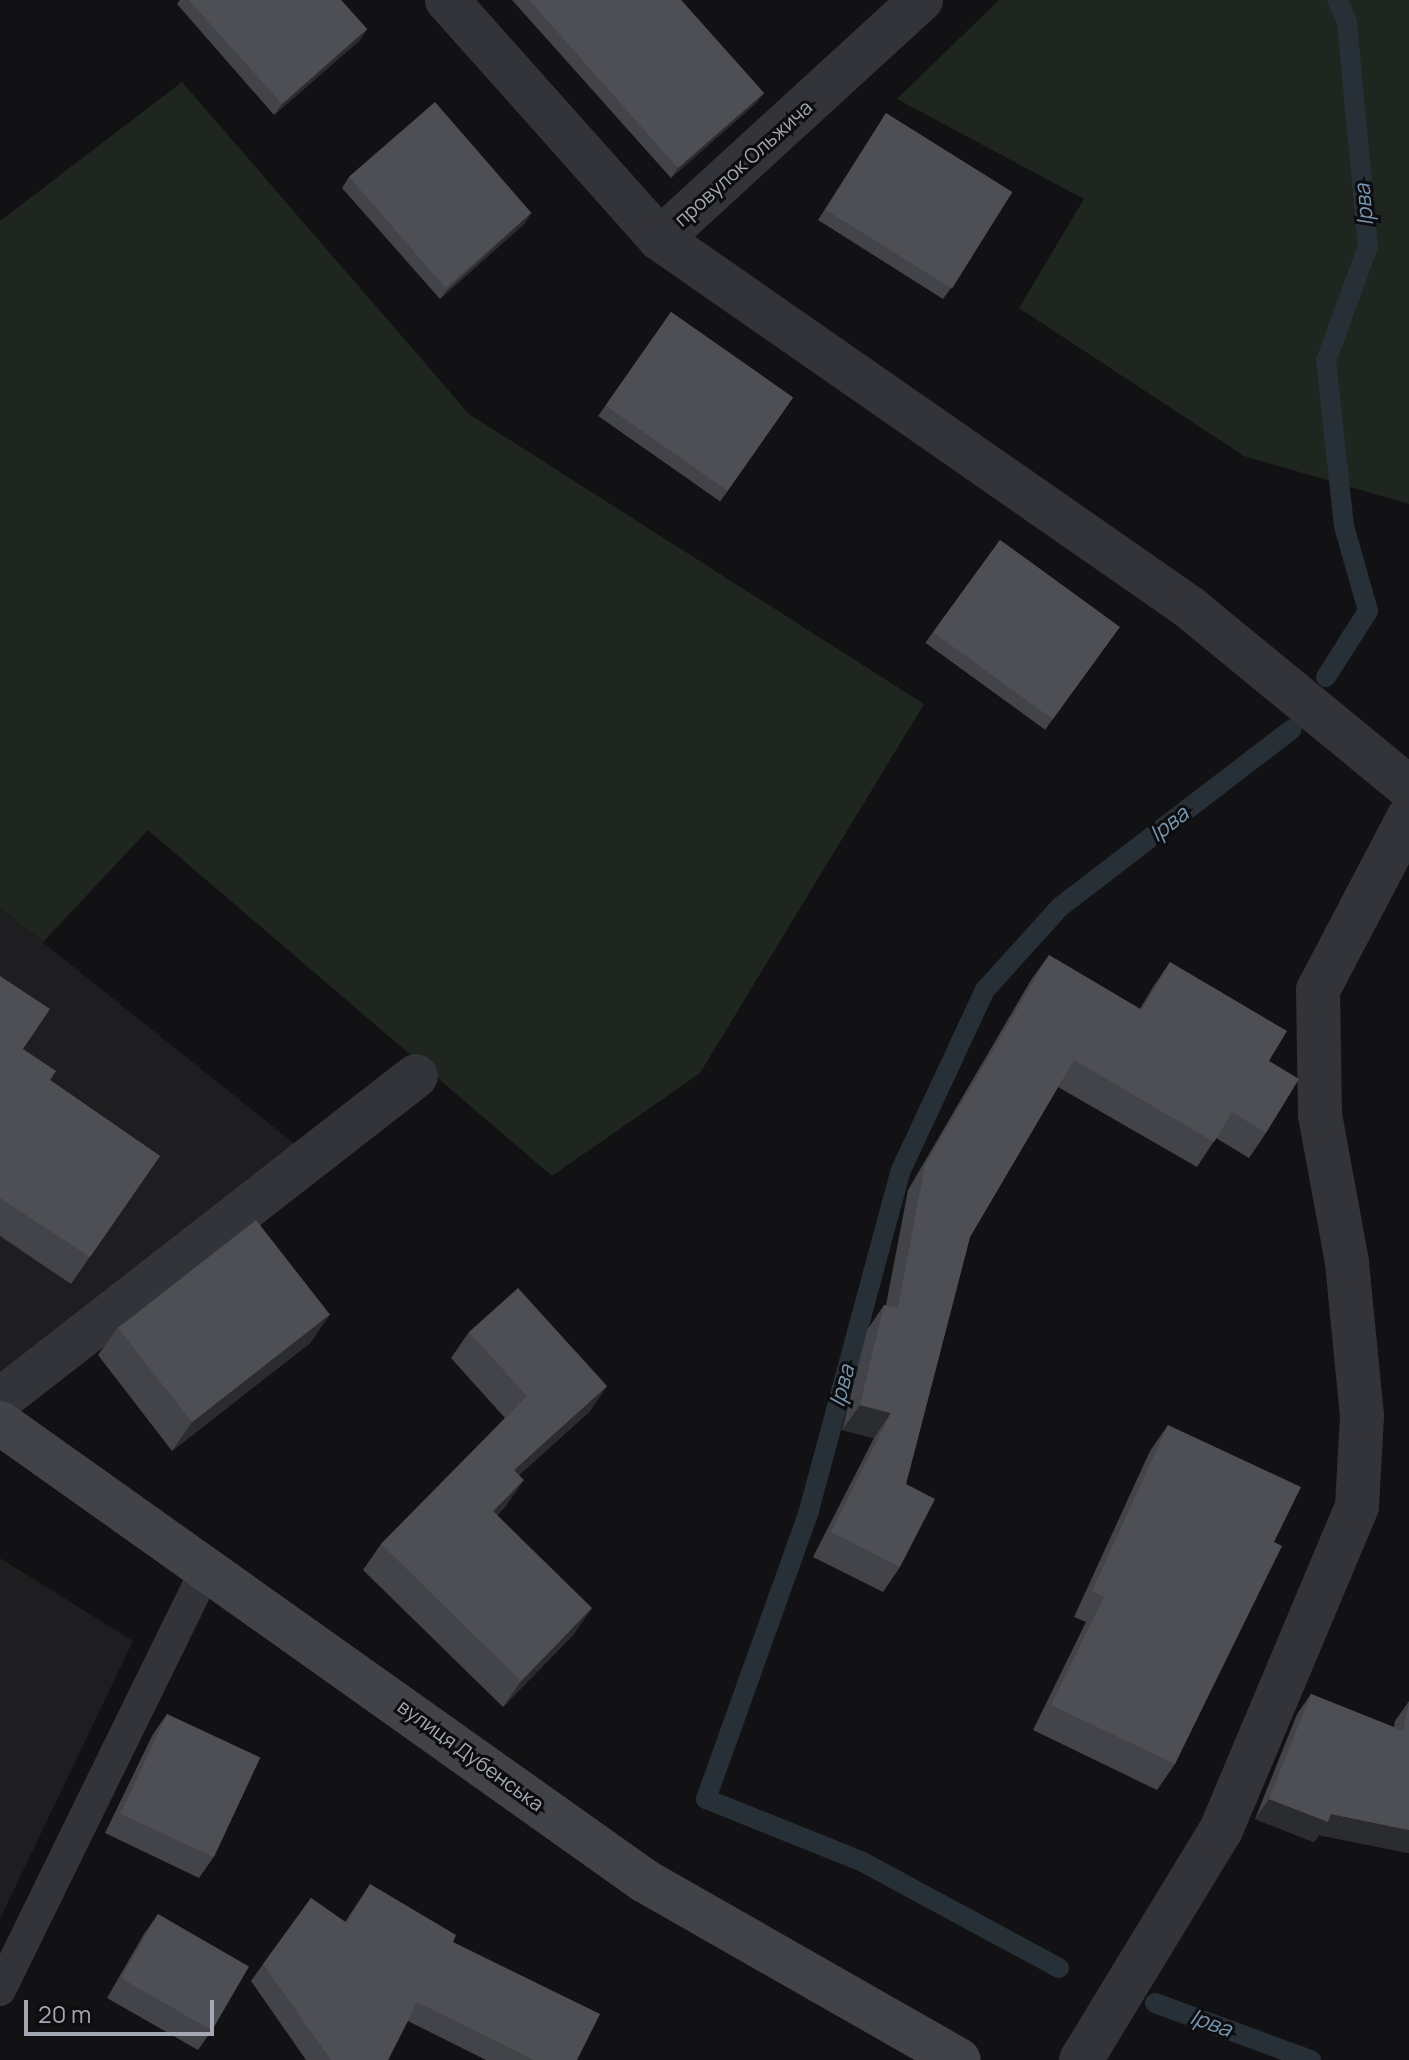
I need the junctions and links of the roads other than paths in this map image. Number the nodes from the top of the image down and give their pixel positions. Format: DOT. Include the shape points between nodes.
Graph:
graph roads {
  1 [pos="447,0"];
  2 [pos="921,0"];
  3 [pos="660,239"];
  4 [pos="1409,788"];
  5 [pos="1409,817"];
  6 [pos="416,1076"];
  7 [pos="0,1400"];
  8 [pos="0,1423"];
  9 [pos="208,1565"];
  10 [pos="0,1990"];
  11 [pos="959,2060"];
  12 [pos="1081,2060"];
  1 -- 3 [label="street, провулок Ольжича"];
  2 -- 3 [label="street, провулок Ольжича"];
  3 -- 4 [label="street" via="1189,607"];
  5 -- 12 [label="street" via="1318,990 1320,1115 1347,1262 1362,1416 1357,1506 1221,1830"];
  6 -- 7 [label="street"];
  8 -- 9 [label="main road, вулиця Дубенська"];
  9 -- 10 [label="lane"];
  9 -- 11 [label="main road, вулиця Дубенська" via="645,1881"];
}
